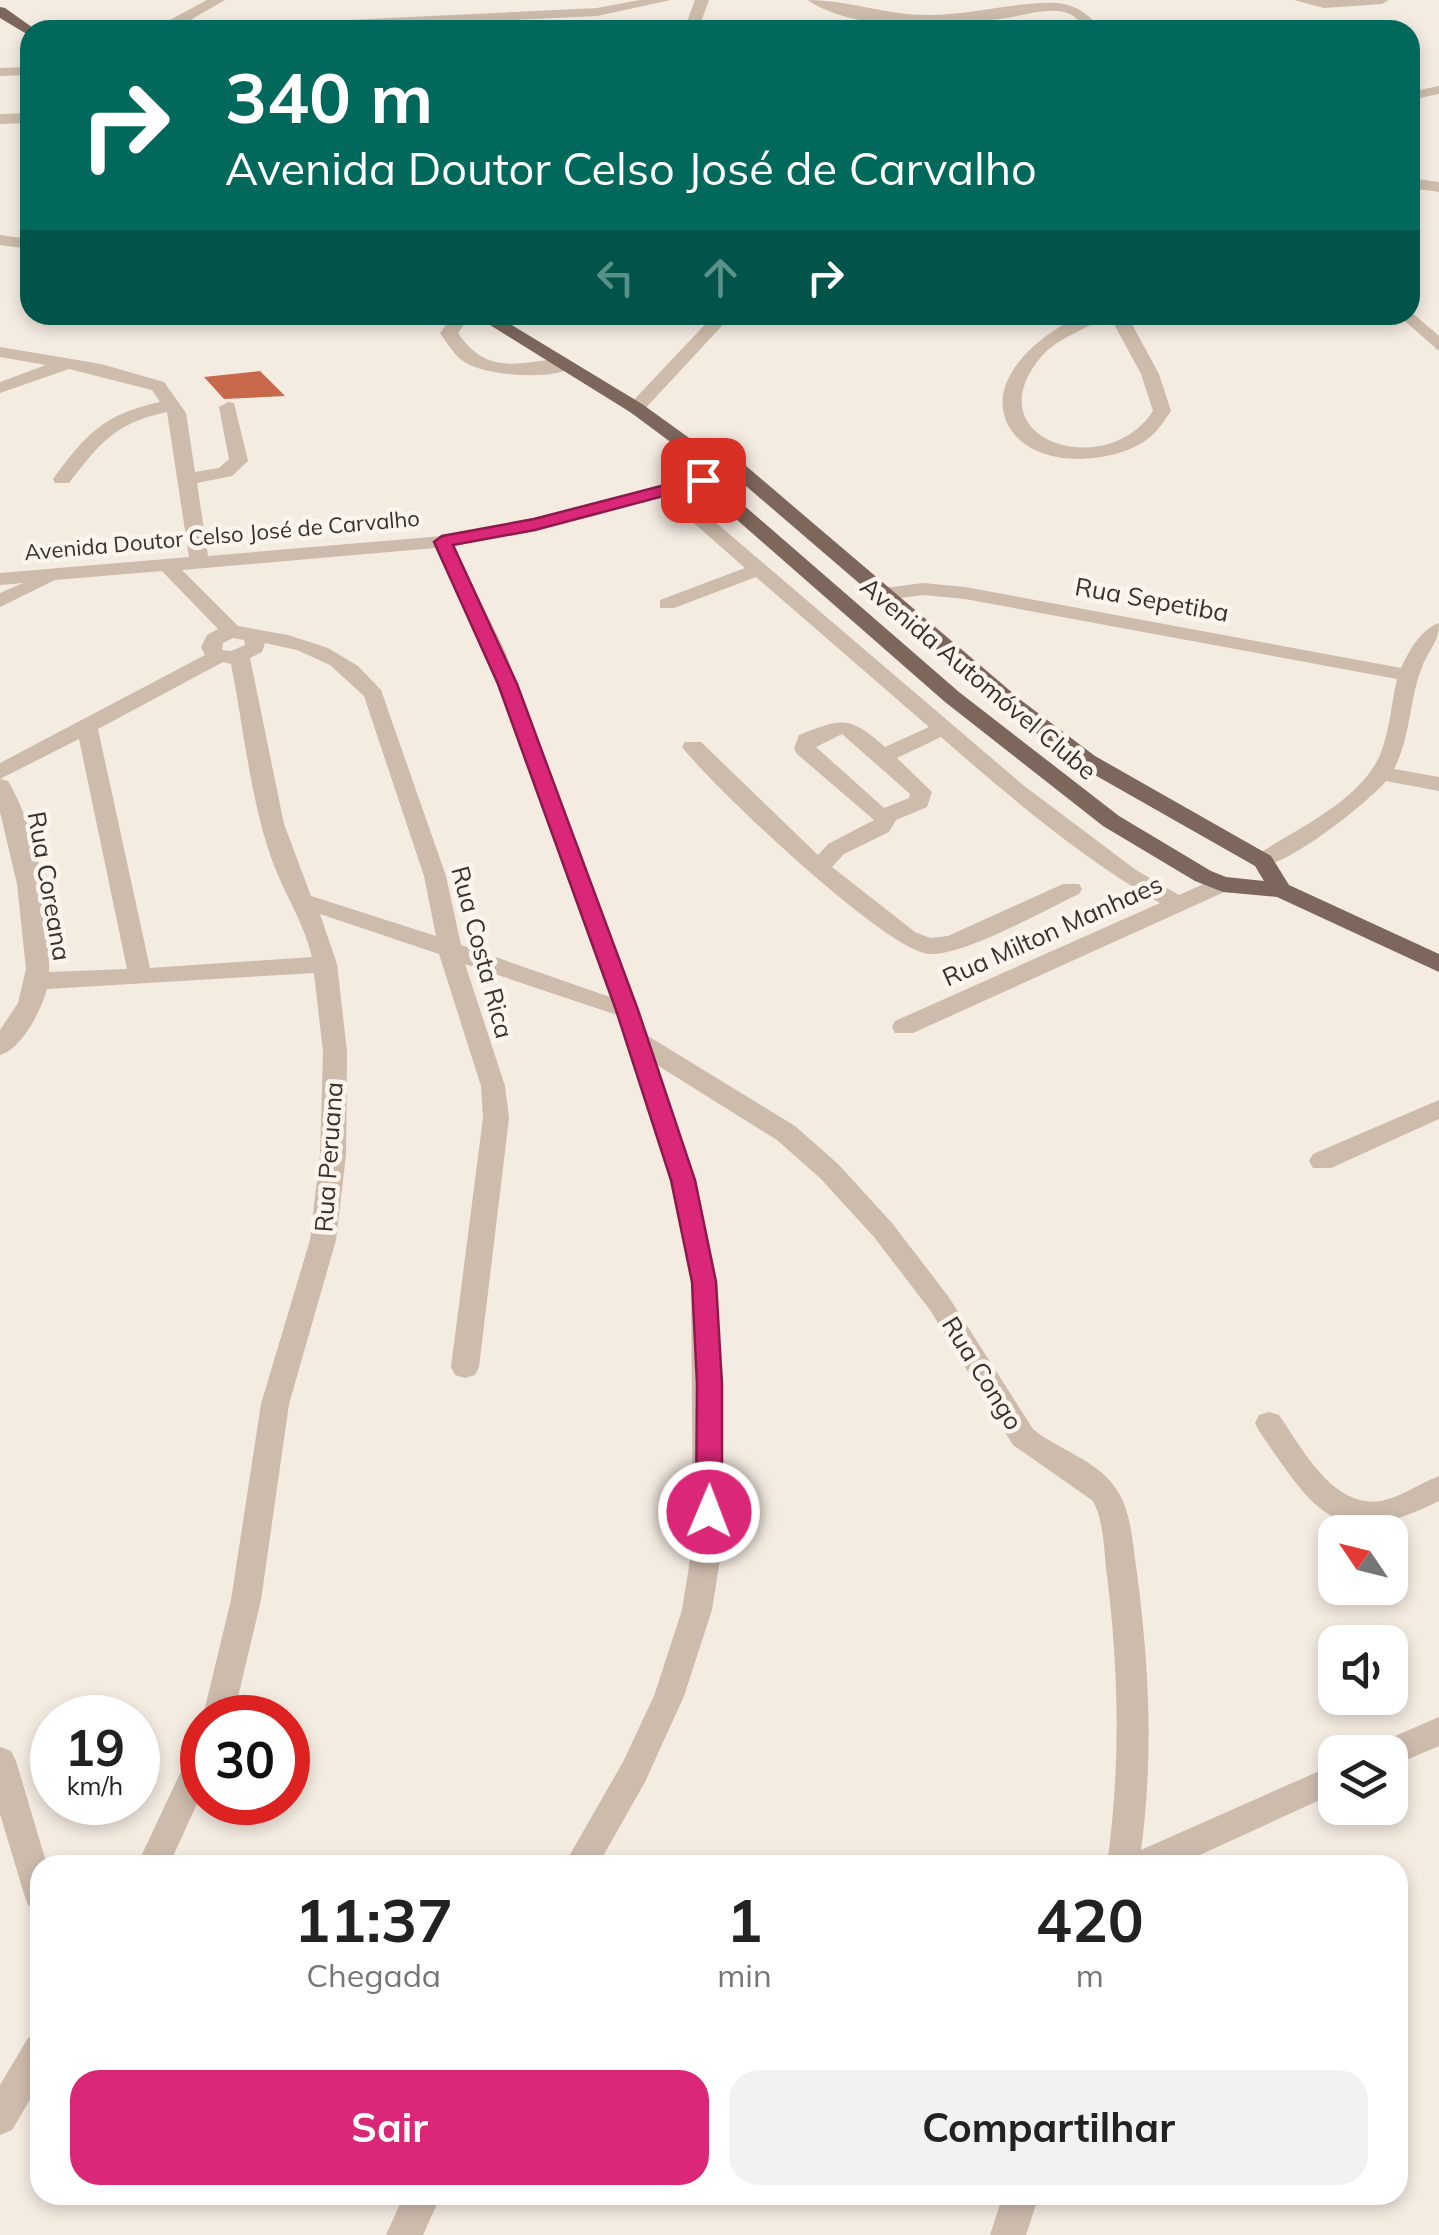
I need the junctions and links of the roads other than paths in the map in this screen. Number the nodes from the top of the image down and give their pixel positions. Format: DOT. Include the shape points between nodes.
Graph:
graph roads {
  1 [pos="218,0"];
  2 [pos="664,0"];
  3 [pos="815,0"];
  4 [pos="1301,0"];
  5 [pos="1382,0"];
  6 [pos="180,20"];
  7 [pos="494,20"];
  8 [pos="906,20"];
  9 [pos="906,20"];
  10 [pos="1084,20"];
  11 [pos="455,325"];
  12 [pos="499,325"];
  13 [pos="714,325"];
  14 [pos="1079,325"];
  15 [pos="1123,325"];
  16 [pos="1417,325"];
  17 [pos="1439,346"];
  18 [pos="3,356"];
  19 [pos="68,363"];
  20 [pos="566,366"];
  21 [pos="0,388"];
  22 [pos="173,405"];
  23 [pos="228,407"];
  24 [pos="636,408"];
  25 [pos="685,444"];
  26 [pos="739,470"];
  27 [pos="62,478"];
  28 [pos="185,480"];
  29 [pos="703,480"];
  30 [pos="668,491"];
  31 [pos="442,542"];
  32 [pos="199,561"];
  33 [pos="166,564"];
  34 [pos="758,569"];
  35 [pos="64,572"];
  36 [pos="0,578"];
  37 [pos="832,592"];
  38 [pos="885,594"];
  39 [pos="0,601"];
  40 [pos="668,604"];
  41 [pos="1439,630"];
  42 [pos="236,645"];
  43 [pos="1407,674"];
  44 [pos="1015,706"];
  45 [pos="980,719"];
  46 [pos="87,726"];
  47 [pos="943,728"];
  48 [pos="693,747"];
  49 [pos="882,757"];
  50 [pos="0,772"];
  51 [pos="1381,773"];
  52 [pos="1439,784"];
  53 [pos="0,786"];
  54 [pos="886,815"];
  55 [pos="1262,861"];
  56 [pos="818,868"];
  57 [pos="1223,884"];
  58 [pos="1071,888"];
  59 [pos="1281,890"];
  60 [pos="303,902"];
  61 [pos="1178,904"];
  62 [pos="450,949"];
  63 [pos="325,964"];
  64 [pos="1439,964"];
  65 [pos="140,978"];
  66 [pos="38,981"];
  67 [pos="627,1010"];
  68 [pos="904,1026"];
  69 [pos="634,1039"];
  70 [pos="0,1046"];
  71 [pos="1439,1109"];
  72 [pos="1322,1161"];
  73 [pos="464,1367"];
  74 [pos="1269,1423"];
  75 [pos="1439,1488"];
  76 [pos="223,1695"];
  77 [pos="1439,1731"];
  78 [pos="1408,1745"];
  79 [pos="0,1761"];
  80 [pos="1318,1786"];
  81 [pos="180,1807"];
  82 [pos="158,1855"];
  83 [pos="586,1855"];
  84 [pos="1125,1855"];
  85 [pos="1165,1855"];
  86 [pos="30,1861"];
  87 [pos="30,2067"];
  88 [pos="0,2118"];
  89 [pos="418,2205"];
  90 [pos="1017,2205"];
  91 [pos="404,2235"];
  92 [pos="1008,2235"];
  1 -- 6 [label="street"];
  2 -- 7 [label="street"];
  3 -- 9 [label="street"];
  4 -- 5 [label="street"];
  8 -- 10 [label="street" via="1055,7"];
  11 -- 20 [label="street" via="449,334 456,349 483,366"];
  12 -- 20 [label="main road, Avenida Automóvel Clube"];
  13 -- 24 [label="street"];
  14 -- 15 [label="street" via="1040,347 1022,374 1014,418 1023,434 1044,446 1094,453 1139,440 1156,427 1162,411"];
  16 -- 17 [label="street"];
  18 -- 19 [label="street"];
  19 -- 21 [label="street"];
  19 -- 22 [label="street" via="158,386"];
  20 -- 24 [label="main road, Avenida Automóvel Clube"];
  22 -- 27 [label="street" via="119,416"];
  22 -- 28 [label="street"];
  23 -- 28 [label="street" via="240,461 225,472"];
  24 -- 25 [label="main road, Avenida Automóvel Clube"];
  25 -- 26 [label="main road, Avenida Automóvel Clube"];
  25 -- 29 [label="main road, Avenida Automóvel Clube" via="689,464"];
  26 -- 29 [label="street, Avenida Doutor Celso José de Carvalho"];
  26 -- 38 [label="main road, Avenida Automóvel Clube"];
  28 -- 32 [label="street"];
  29 -- 30 [label="street, Avenida Doutor Celso José de Carvalho"];
  29 -- 37 [label="main road, Avenida Automóvel Clube"];
  30 -- 31 [label="street, Avenida Doutor Celso José de Carvalho"];
  30 -- 34 [label="street"];
  31 -- 32 [label="street, Avenida Doutor Celso José de Carvalho"];
  31 -- 67 [label="street" via="495,651"];
  32 -- 33 [label="street, Avenida Doutor Celso José de Carvalho"];
  33 -- 35 [label="street, Avenida Doutor Celso José de Carvalho"];
  33 -- 42 [label="street"];
  34 -- 40 [label="street"];
  34 -- 47 [label="street"];
  35 -- 36 [label="street, Avenida Doutor Celso José de Carvalho"];
  35 -- 39 [label="street"];
  37 -- 38 [label="main road"];
  37 -- 45 [label="main road, Avenida Automóvel Clube"];
  38 -- 43 [label="street, Rua Sepetiba" via="965,593"];
  38 -- 44 [label="main road, Avenida Automóvel Clube"];
  41 -- 43 [label="street" via="1423,643"];
  42 -- 46 [label="street"];
  42 -- 60 [label="street, Rua Peruana" via="272,824"];
  42 -- 62 [label="street, Rua Costa Rica" via="278,639 330,657 365,680 435,876"];
  43 -- 51 [label="street"];
  44 -- 45 [label="main road"];
  44 -- 55 [label="main road, Avenida Automóvel Clube" via="1087,762"];
  45 -- 57 [label="main road, Avenida Automóvel Clube" via="1110,821"];
  46 -- 50 [label="street"];
  46 -- 65 [label="street"];
  47 -- 49 [label="street"];
  47 -- 61 [label="street" via="1086,846"];
  48 -- 56 [label="street"];
  49 -- 54 [label="street" via="922,797"];
  49 -- 54 [label="street" via="848,727 804,745 869,810"];
  51 -- 52 [label="street"];
  51 -- 55 [label="street"];
  53 -- 66 [label="street, Rua Coreana" via="20,844"];
  54 -- 56 [label="street" via="881,826 836,849"];
  55 -- 59 [label="main road, Avenida Automóvel Clube"];
  56 -- 58 [label="street" via="907,938 929,946 952,943"];
  57 -- 59 [label="main road, Avenida Automóvel Clube"];
  57 -- 61 [label="street, Rua Milton Manhaes"];
  59 -- 64 [label="main road, Avenida Automóvel Clube"];
  60 -- 62 [label="street"];
  60 -- 63 [label="street, Rua Peruana"];
  61 -- 68 [label="street, Rua Milton Manhaes"];
  62 -- 67 [label="street"];
  62 -- 73 [label="street, Rua Costa Rica" via="493,1086 496,1118"];
  63 -- 65 [label="street"];
  63 -- 76 [label="street, Rua Peruana" via="335,1052 334,1155 323,1240 275,1404 246,1600"];
  65 -- 66 [label="street"];
  66 -- 70 [label="street, Rua Coreana" via="22,1021"];
  67 -- 69 [label="street"];
  69 -- 83 [label="street" via="683,1180 704,1282 708,1541 697,1610 669,1696"];
  69 -- 84 [label="street, Rua Congo" via="786,1133 829,1171 939,1303 1023,1436 1103,1492 1112,1508 1132,1659 1134,1800"];
  71 -- 72 [label="street"];
  74 -- 75 [label="street" via="1319,1491 1348,1512 1382,1513"];
  77 -- 78 [label="street"];
  79 -- 86 [label="street"];
  80 -- 85 [label="street"];
  81 -- 82 [label="street"];
  87 -- 88 [label="street"];
  89 -- 91 [label="street"];
  90 -- 92 [label="street"];
}
